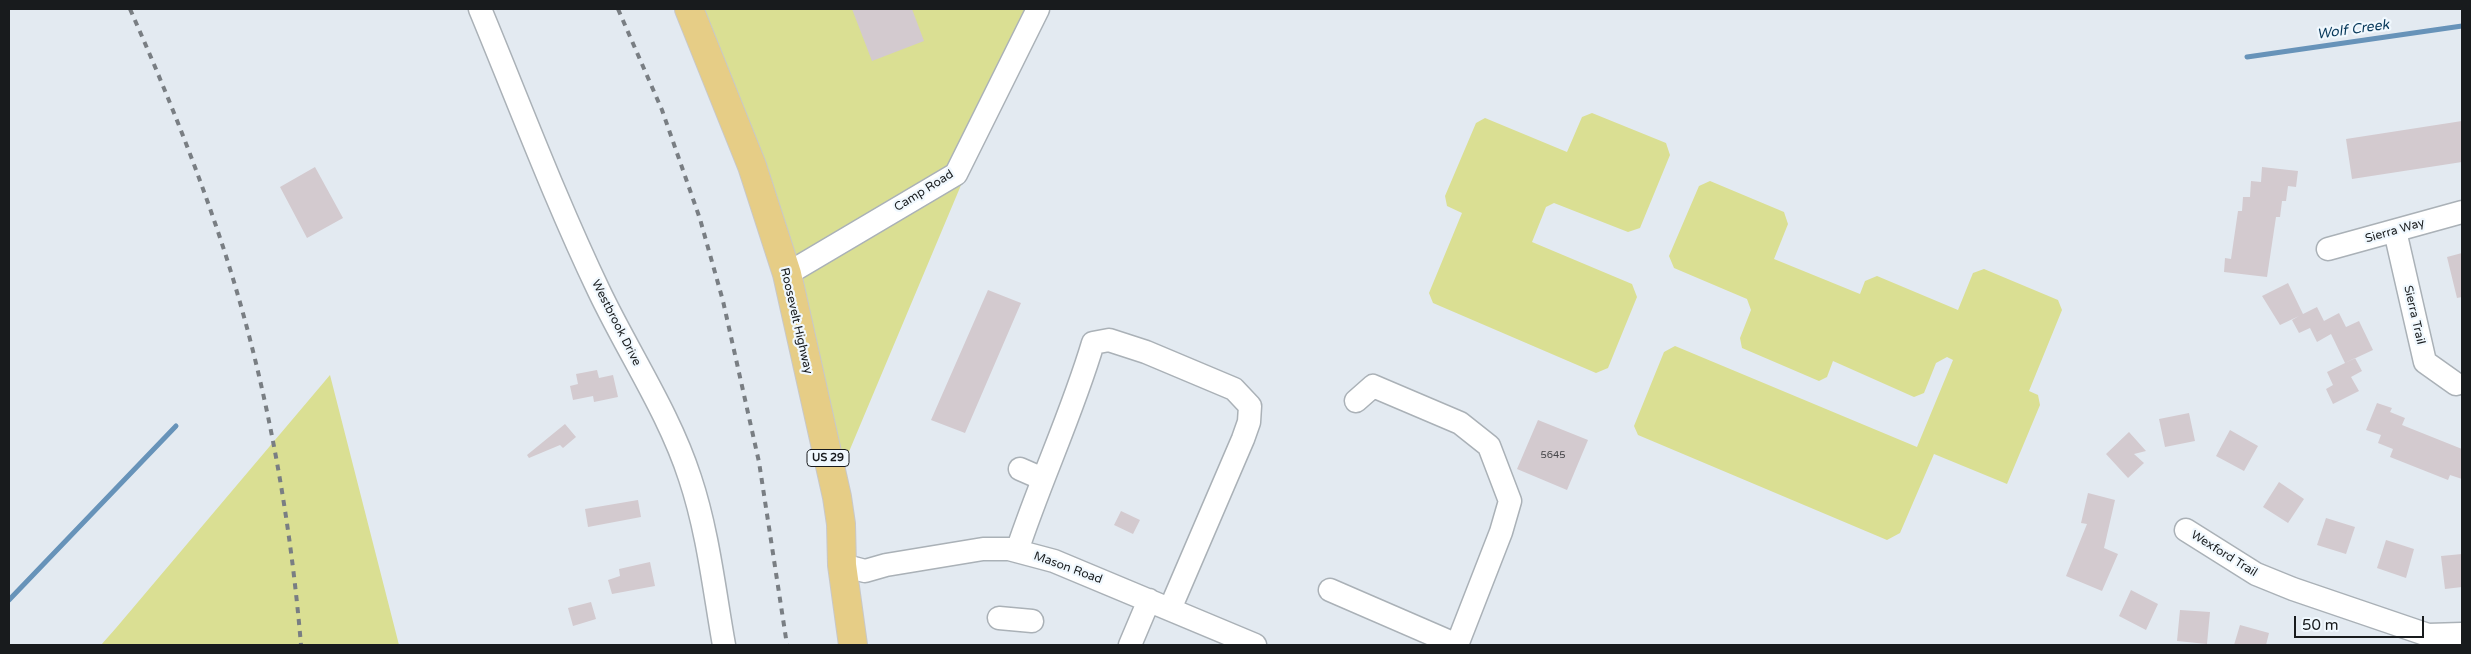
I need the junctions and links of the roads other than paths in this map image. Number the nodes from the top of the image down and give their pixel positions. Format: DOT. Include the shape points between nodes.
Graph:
graph roads {
  1 [pos="480,9"];
  2 [pos="689,9"];
  3 [pos="1038,9"];
  4 [pos="2462,212"];
  5 [pos="2395,231"];
  6 [pos="2328,250"];
  7 [pos="787,274"];
  8 [pos="2456,384"];
  9 [pos="1356,401"];
  10 [pos="1020,469"];
  11 [pos="1043,479"];
  12 [pos="2186,530"];
  13 [pos="1017,551"];
  14 [pos="842,565"];
  15 [pos="1330,590"];
  16 [pos="1149,600"];
  17 [pos="1170,609"];
  18 [pos="999,618"];
  19 [pos="1032,621"];
  20 [pos="2462,634"];
  21 [pos="1428,640"];
  22 [pos="724,645"];
  23 [pos="853,645"];
  24 [pos="1130,645"];
  25 [pos="1255,645"];
  1 -- 22 [label="street, Westbrook Drive" via="579,250 655,398 690,476 701,513"];
  2 -- 7 [label="main road, Roosevelt Highway / US 29" via="752,166"];
  3 -- 7 [label="street, Camp Road" via="956,174"];
  4 -- 5 [label="street, Sierra Way"];
  5 -- 6 [label="street, Sierra Way"];
  5 -- 8 [label="street, Sierra Trail" via="2425,362"];
  7 -- 14 [label="main road, Roosevelt Highway / US 29" via="837,497"];
  9 -- 21 [label="street" via="1373,386 1460,423 1488,446 1510,501 1457,645"];
  10 -- 11 [label="street"];
  11 -- 13 [label="street"];
  11 -- 17 [label="street" via="1093,344 1109,340 1234,389 1250,406 1249,422"];
  12 -- 20 [label="street, Wexford Trail" via="2256,574 2293,589 2428,635"];
  13 -- 14 [label="street, Mason Road" via="983,549 865,571"];
  13 -- 16 [label="street, Mason Road" via="1054,561"];
  14 -- 23 [label="main road, Roosevelt Highway / US 29"];
  15 -- 21 [label="street"];
  16 -- 17 [label="street, Mason Road"];
  16 -- 24 [label="street"];
  17 -- 25 [label="street, Mason Road"];
  18 -- 19 [label="street"];
}
